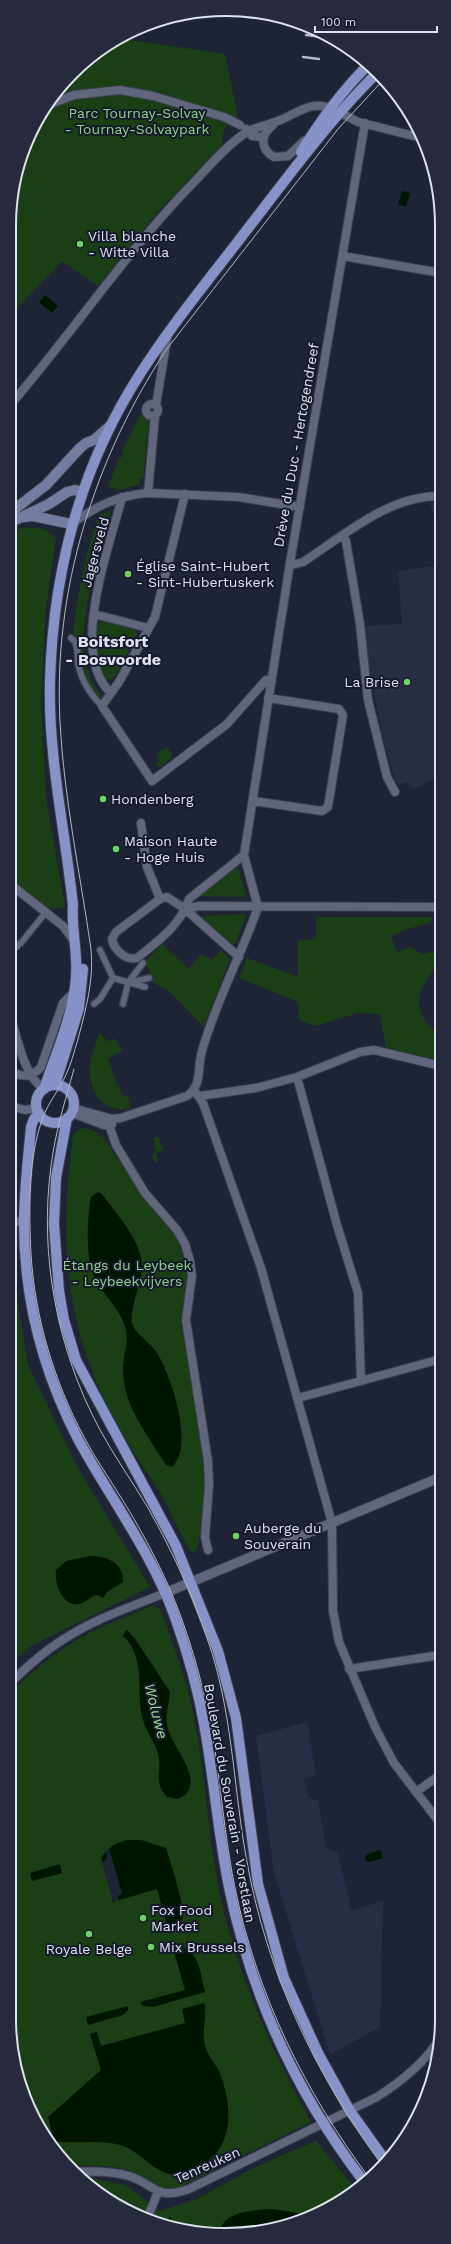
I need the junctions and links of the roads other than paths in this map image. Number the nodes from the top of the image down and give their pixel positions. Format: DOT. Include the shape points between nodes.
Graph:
graph roads {
  1 [pos="365,68"];
  2 [pos="374,77"];
  3 [pos="57,101"];
  4 [pos="331,108"];
  5 [pos="341,113"];
  6 [pos="275,123"];
  7 [pos="365,123"];
  8 [pos="318,126"];
  9 [pos="244,128"];
  10 [pos="415,136"];
  11 [pos="264,137"];
  12 [pos="285,180"];
  13 [pos="343,256"];
  14 [pos="435,271"];
  15 [pos="169,330"];
  16 [pos="16,398"];
  17 [pos="112,425"];
  18 [pos="82,492"];
  19 [pos="148,493"];
  20 [pos="186,494"];
  21 [pos="122,497"];
  22 [pos="435,497"];
  23 [pos="16,507"];
  24 [pos="300,508"];
  25 [pos="22,517"];
  26 [pos="16,520"];
  27 [pos="72,524"];
  28 [pos="343,536"];
  29 [pos="290,563"];
  30 [pos="94,614"];
  31 [pos="148,628"];
  32 [pos="71,638"];
  33 [pos="271,681"];
  34 [pos="111,693"];
  35 [pos="268,698"];
  36 [pos="102,706"];
  37 [pos="395,792"];
  38 [pos="253,801"];
  39 [pos="141,823"];
  40 [pos="244,855"];
  41 [pos="16,889"];
  42 [pos="157,901"];
  43 [pos="73,905"];
  44 [pos="258,907"];
  45 [pos="435,907"];
  46 [pos="185,909"];
  47 [pos="42,917"];
  48 [pos="75,943"];
  49 [pos="16,946"];
  50 [pos="100,950"];
  51 [pos="239,957"];
  52 [pos="143,963"];
  53 [pos="113,978"];
  54 [pos="149,978"];
  55 [pos="128,983"];
  56 [pos="145,987"];
  57 [pos="74,992"];
  58 [pos="94,1004"];
  59 [pos="123,1004"];
  60 [pos="16,1032"];
  61 [pos="435,1065"];
  62 [pos="16,1073"];
  63 [pos="31,1075"];
  64 [pos="297,1077"];
  65 [pos="55,1085"];
  66 [pos="44,1089"];
  67 [pos="194,1090"];
  68 [pos="200,1096"];
  69 [pos="16,1108"];
  70 [pos="38,1111"];
  71 [pos="71,1113"];
  72 [pos="107,1122"];
  73 [pos="16,1222"];
  74 [pos="24,1222"];
  75 [pos="435,1361"];
  76 [pos="361,1381"];
  77 [pos="298,1398"];
  78 [pos="435,1480"];
  79 [pos="332,1523"];
  80 [pos="208,1550"];
  81 [pos="191,1581"];
  82 [pos="165,1593"];
  83 [pos="435,1656"];
  84 [pos="349,1669"];
  85 [pos="16,1677"];
  86 [pos="435,1779"];
  87 [pos="416,1792"];
  88 [pos="435,1817"];
  89 [pos="433,2047"];
  90 [pos="350,2111"];
  91 [pos="324,2124"];
  92 [pos="383,2157"];
  93 [pos="83,2172"];
  94 [pos="362,2178"];
  95 [pos="158,2192"];
  96 [pos="149,2214"];
  1 -- 4 [label="main road"];
  2 -- 5 [label="main road"];
  3 -- 9 [label="street" via="86,93 120,90 153,96 224,118"];
  4 -- 5 [label="street"];
  4 -- 6 [label="street" via="314,104"];
  4 -- 8 [label="main road"];
  5 -- 7 [label="street"];
  5 -- 12 [label="main road"];
  6 -- 9 [label="street"];
  6 -- 11 [label="street" via="266,130"];
  7 -- 10 [label="street"];
  7 -- 13 [label="street, Drève du Duc - Hertogendreef"];
  8 -- 11 [label="street" via="293,153 283,157 269,154 264,146"];
  8 -- 12 [label="main road"];
  9 -- 11 [label="street" via="252,136"];
  9 -- 16 [label="street" via="134,248"];
  12 -- 15 [label="main road"];
  13 -- 14 [label="street"];
  13 -- 24 [label="street, Drève du Duc - Hertogendreef"];
  15 -- 17 [label="main road" via="139,375"];
  15 -- 19 [label="street" via="156,405 149,404 146,411 150,416 154,416"];
  17 -- 18 [label="main road"];
  17 -- 23 [label="main road" via="80,448 46,484"];
  18 -- 25 [label="main road" via="67,492"];
  18 -- 27 [label="main road"];
  19 -- 20 [label="street"];
  19 -- 21 [label="street"];
  20 -- 24 [label="street" via="238,497"];
  20 -- 31 [label="street" via="155,616"];
  21 -- 27 [label="street" via="93,509"];
  21 -- 30 [label="street, Jagersveld"];
  22 -- 28 [label="street" via="415,499 376,514"];
  24 -- 29 [label="street, Drève du Duc - Hertogendreef"];
  25 -- 26 [label="main road"];
  25 -- 27 [label="main road" via="33,516"];
  27 -- 43 [label="main road" via="53,634 50,683 54,764"];
  28 -- 29 [label="street" via="303,562"];
  28 -- 37 [label="street" via="360,624 368,700 387,777"];
  29 -- 33 [label="street, Drève du Duc - Hertogendreef"];
  30 -- 31 [label="street"];
  30 -- 34 [label="street, Jagersveld" via="92,653 95,668 99,679"];
  31 -- 34 [label="street" via="120,682"];
  32 -- 36 [label="street" via="76,643 80,672 91,694"];
  33 -- 35 [label="street, Drève du Duc - Hertogendreef"];
  33 -- 36 [label="street" via="266,680 226,724 152,781"];
  34 -- 36 [label="street"];
  35 -- 38 [label="street, Drève du Duc - Hertogendreef"];
  35 -- 38 [label="street" via="339,709 344,715 328,807 322,811"];
  38 -- 40 [label="street, Drève du Duc - Hertogendreef"];
  39 -- 42 [label="street" via="147,867"];
  40 -- 44 [label="street, Drève du Duc - Hertogendreef"];
  40 -- 46 [label="street" via="188,899"];
  41 -- 48 [label="street" via="63,926"];
  42 -- 46 [label="street" via="167,897"];
  42 -- 46 [label="street" via="113,935 113,943 128,959 137,958 168,932"];
  43 -- 48 [label="main road"];
  43 -- 65 [label="main road" via="78,919 82,951 82,991"];
  44 -- 45 [label="street"];
  44 -- 46 [label="street" via="199,906"];
  44 -- 51 [label="street"];
  46 -- 51 [label="street"];
  47 -- 49 [label="street" via="21,943"];
  48 -- 57 [label="main road" via="77,962"];
  50 -- 53 [label="street"];
  51 -- 67 [label="street" via="200,1055 198,1083"];
  52 -- 55 [label="street"];
  53 -- 55 [label="street"];
  53 -- 58 [label="street"];
  54 -- 55 [label="street"];
  55 -- 56 [label="street"];
  55 -- 59 [label="street"];
  57 -- 63 [label="street" via="63,1003 41,1066"];
  57 -- 66 [label="main road"];
  60 -- 63 [label="street"];
  61 -- 64 [label="street" via="374,1050 360,1052"];
  62 -- 63 [label="street"];
  63 -- 66 [label="street" via="37,1085"];
  64 -- 68 [label="street" via="256,1088"];
  64 -- 76 [label="street" via="358,1294"];
  65 -- 66 [label="main road"];
  65 -- 71 [label="main road" via="62,1086 74,1100"];
  66 -- 70 [label="main road" via="37,1098"];
  67 -- 68 [label="street"];
  67 -- 72 [label="street" via="187,1096"];
  68 -- 77 [label="street" via="261,1268"];
  69 -- 70 [label="street"];
  70 -- 71 [label="main road" via="45,1120 52,1122"];
  70 -- 74 [label="main road, Boulevard du Souverain - Vorstlaan" via="31,1127"];
  71 -- 72 [label="street"];
  71 -- 81 [label="main road, Boulevard du Souverain - Vorstlaan" via="56,1178 54,1224 55,1262 64,1320 76,1360 176,1546"];
  72 -- 80 [label="street" via="116,1145 145,1193 177,1230 190,1261 192,1276 186,1320 208,1461 205,1537"];
  73 -- 74 [label="street"];
  74 -- 82 [label="main road, Boulevard du Souverain - Vorstlaan" via="31,1305 39,1346 52,1381 80,1441 129,1523"];
  75 -- 76 [label="street"];
  76 -- 77 [label="street"];
  77 -- 79 [label="street"];
  78 -- 79 [label="street"];
  79 -- 81 [label="street"];
  79 -- 84 [label="street" via="333,1610 339,1642"];
  81 -- 82 [label="street"];
  81 -- 90 [label="main road, Boulevard du Souverain - Vorstlaan" via="218,1651 236,1718 254,1863 280,1965 297,2011"];
  82 -- 85 [label="street" via="81,1628 42,1653"];
  82 -- 91 [label="main road, Boulevard du Souverain - Vorstlaan" via="176,1619 197,1692 225,1867 240,1934 271,2023"];
  83 -- 84 [label="street"];
  84 -- 87 [label="street" via="394,1764"];
  86 -- 87 [label="street"];
  87 -- 88 [label="street"];
  89 -- 90 [label="street, Tenreuken" via="420,2064 400,2082"];
  90 -- 91 [label="street, Tenreuken"];
  90 -- 92 [label="main road, Boulevard du Souverain - Vorstlaan"];
  91 -- 94 [label="main road, Boulevard du Souverain - Vorstlaan"];
  91 -- 95 [label="street, Tenreuken" via="189,2189 168,2195"];
  93 -- 95 [label="street, Tenreuken" via="129,2176"];
  95 -- 96 [label="street"];
}
